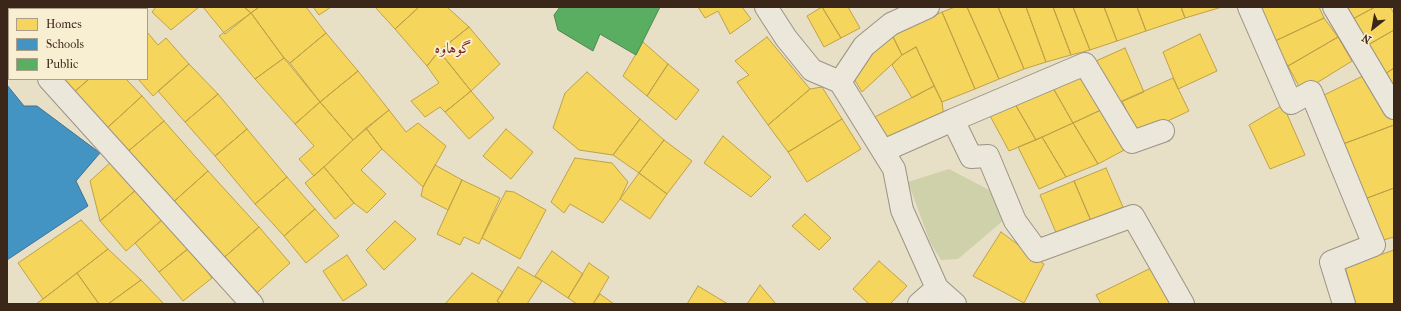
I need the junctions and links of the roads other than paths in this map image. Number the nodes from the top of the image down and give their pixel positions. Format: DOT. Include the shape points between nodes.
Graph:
graph roads {
  1 [pos="766,7"];
  2 [pos="928,7"];
  3 [pos="1249,7"];
  4 [pos="1334,7"];
  5 [pos="50,80"];
  6 [pos="840,82"];
  7 [pos="1394,108"];
  8 [pos="953,120"];
  9 [pos="1163,131"];
  10 [pos="883,151"];
  11 [pos="937,288"];
  12 [pos="252,304"];
  13 [pos="919,304"];
  14 [pos="955,304"];
  15 [pos="1183,304"];
  16 [pos="1344,304"];
  1 -- 6 [label="street" via="786,38 812,70"];
  2 -- 6 [label="street" via="891,24 864,46"];
  3 -- 16 [label="street" via="1291,103 1310,92 1374,245 1330,262"];
  4 -- 7 [label="street"];
  5 -- 12 [label="street"];
  6 -- 10 [label="street"];
  8 -- 9 [label="street" via="1085,64 1132,142"];
  8 -- 10 [label="street"];
  8 -- 15 [label="street" via="971,157 988,156 1015,221 1038,251 1133,216"];
  10 -- 11 [label="street" via="894,169 902,210"];
  11 -- 13 [label="street"];
  11 -- 14 [label="street"];
}
